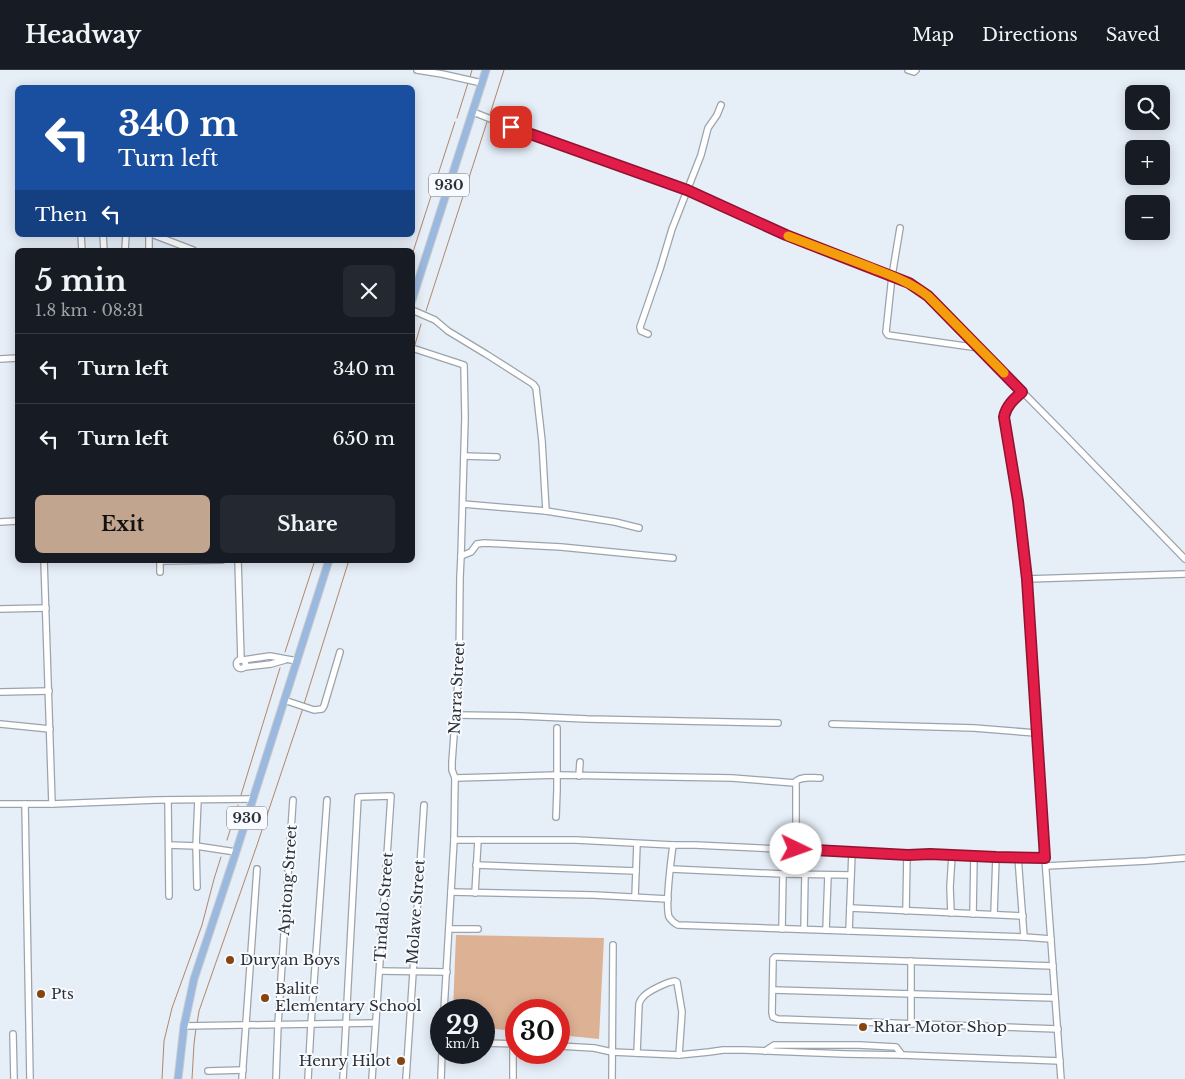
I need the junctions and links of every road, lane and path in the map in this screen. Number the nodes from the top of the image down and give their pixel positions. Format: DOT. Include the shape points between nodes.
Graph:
graph roads {
  1 [pos="417,70"];
  2 [pos="486,70"];
  3 [pos="908,70"];
  4 [pos="916,70"];
  5 [pos="482,83"];
  6 [pos="721,105"];
  7 [pos="473,112"];
  8 [pos="687,190"];
  9 [pos="900,228"];
  10 [pos="159,237"];
  11 [pos="170,241"];
  12 [pos="170,248"];
  13 [pos="187,248"];
  14 [pos="892,276"];
  15 [pos="415,288"];
  16 [pos="415,311"];
  17 [pos="648,334"];
  18 [pos="979,348"];
  19 [pos="415,349"];
  20 [pos="15,358"];
  21 [pos="0,359"];
  22 [pos="1022,392"];
  23 [pos="464,456"];
  24 [pos="496,458"];
  25 [pos="463,504"];
  26 [pos="546,510"];
  27 [pos="15,521"];
  28 [pos="0,522"];
  29 [pos="639,528"];
  30 [pos="461,556"];
  31 [pos="673,558"];
  32 [pos="1185,559"];
  33 [pos="44,563"];
  34 [pos="160,563"];
  35 [pos="238,563"];
  36 [pos="328,563"];
  37 [pos="160,572"];
  38 [pos="1185,574"];
  39 [pos="1027,579"];
  40 [pos="0,608"];
  41 [pos="46,608"];
  42 [pos="340,652"];
  43 [pos="242,660"];
  44 [pos="287,660"];
  45 [pos="297,661"];
  46 [pos="49,691"];
  47 [pos="1,692"];
  48 [pos="284,700"];
  49 [pos="456,715"];
  50 [pos="778,723"];
  51 [pos="0,724"];
  52 [pos="832,724"];
  53 [pos="557,728"];
  54 [pos="50,729"];
  55 [pos="1036,733"];
  56 [pos="580,762"];
  57 [pos="558,775"];
  58 [pos="579,776"];
  59 [pos="455,778"];
  60 [pos="820,778"];
  61 [pos="795,784"];
  62 [pos="253,799"];
  63 [pos="168,800"];
  64 [pos="198,800"];
  65 [pos="293,800"];
  66 [pos="327,800"];
  67 [pos="0,804"];
  68 [pos="25,804"];
  69 [pos="52,804"];
  70 [pos="424,805"];
  71 [pos="556,818"];
  72 [pos="454,840"];
  73 [pos="478,840"];
  74 [pos="169,844"];
  75 [pos="637,844"];
  76 [pos="196,846"];
  77 [pos="672,846"];
  78 [pos="796,849"];
  79 [pos="236,852"];
  80 [pos="852,852"];
  81 [pos="908,855"];
  82 [pos="952,855"];
  83 [pos="974,856"];
  84 [pos="996,857"];
  85 [pos="1018,858"];
  86 [pos="1045,858"];
  87 [pos="1185,858"];
  88 [pos="476,865"];
  89 [pos="1046,866"];
  90 [pos="257,869"];
  91 [pos="671,869"];
  92 [pos="636,871"];
  93 [pos="783,874"];
  94 [pos="805,874"];
  95 [pos="828,875"];
  96 [pos="851,875"];
  97 [pos="197,887"];
  98 [pos="451,892"];
  99 [pos="475,893"];
  100 [pos="169,896"];
  101 [pos="634,897"];
  102 [pos="668,899"];
  103 [pos="850,908"];
  104 [pos="906,911"];
  105 [pos="951,913"];
  106 [pos="973,914"];
  107 [pos="994,914"];
  108 [pos="1023,916"];
  109 [pos="449,929"];
  110 [pos="478,929"];
  111 [pos="782,929"];
  112 [pos="804,929"];
  113 [pos="826,930"];
  114 [pos="849,932"];
  115 [pos="1024,937"];
  116 [pos="1051,939"];
  117 [pos="613,946"];
  118 [pos="911,961"];
  119 [pos="1053,966"];
  120 [pos="380,970"];
  121 [pos="412,971"];
  122 [pos="446,972"];
  123 [pos="773,990"];
  124 [pos="911,994"];
  125 [pos="1055,998"];
  126 [pos="445,999"];
  127 [pos="278,1024"];
  128 [pos="311,1024"];
  129 [pos="346,1024"];
  130 [pos="375,1024"];
  131 [pos="911,1024"];
  132 [pos="246,1025"];
  133 [pos="184,1026"];
  134 [pos="1058,1029"];
  135 [pos="12,1034"];
  136 [pos="859,1045"];
  137 [pos="884,1046"];
  138 [pos="570,1047"];
  139 [pos="775,1049"];
  140 [pos="612,1052"];
  141 [pos="637,1054"];
  142 [pos="845,1054"];
  143 [pos="679,1055"];
  144 [pos="878,1055"];
  145 [pos="902,1055"];
  146 [pos="1060,1061"];
  147 [pos="442,1064"];
  148 [pos="514,1064"];
  149 [pos="243,1070"];
  150 [pos="208,1071"];
  151 [pos="14,1079"];
  152 [pos="30,1079"];
  153 [pos="178,1079"];
  154 [pos="242,1079"];
  155 [pos="276,1079"];
  156 [pos="308,1079"];
  157 [pos="343,1079"];
  158 [pos="372,1079"];
  159 [pos="406,1079"];
  160 [pos="441,1079"];
  161 [pos="513,1079"];
  162 [pos="612,1079"];
  163 [pos="1061,1079"];
  1 -- 5 [label="street"];
  2 -- 5 [label="main road, 930"];
  3 -- 4 [label="street"];
  5 -- 7 [label="main road, 930"];
  6 -- 8 [label="street" via="708,128"];
  7 -- 8 [label="street"];
  7 -- 15 [label="main road, 930"];
  8 -- 14 [label="street" via="786,235"];
  8 -- 17 [label="street" via="640,327"];
  9 -- 14 [label="street"];
  10 -- 11 [label="street"];
  11 -- 12 [label="street"];
  11 -- 13 [label="street"];
  14 -- 18 [label="street" via="928,296"];
  14 -- 18 [label="street" via="888,335"];
  16 -- 26 [label="street" via="435,320 536,388"];
  18 -- 22 [label="street"];
  19 -- 23 [label="street, Narra Street" via="464,365"];
  20 -- 21 [label="street"];
  22 -- 32 [label="street"];
  22 -- 39 [label="street" via="1008,406 1004,417"];
  23 -- 24 [label="street"];
  23 -- 25 [label="street, Narra Street"];
  25 -- 26 [label="street"];
  25 -- 30 [label="street, Narra Street"];
  26 -- 29 [label="street"];
  27 -- 28 [label="street"];
  30 -- 31 [label="street" via="471,552 477,544 484,543"];
  30 -- 49 [label="street, Narra Street"];
  33 -- 41 [label="street"];
  34 -- 37 [label="street"];
  35 -- 43 [label="street"];
  36 -- 45 [label="main road, 930"];
  38 -- 39 [label="street"];
  39 -- 55 [label="street"];
  40 -- 41 [label="street"];
  41 -- 46 [label="street"];
  42 -- 48 [label="street" via="323,708 317,710"];
  43 -- 44 [label="street" via="270,656"];
  43 -- 44 [label="street" via="245,663 243,670"];
  44 -- 45 [label="street"];
  45 -- 48 [label="main road, 930"];
  46 -- 47 [label="street"];
  46 -- 54 [label="street"];
  48 -- 62 [label="main road, 930"];
  49 -- 50 [label="street"];
  49 -- 59 [label="street, Narra Street" via="452,762"];
  51 -- 54 [label="street"];
  52 -- 55 [label="street" via="946,726"];
  53 -- 57 [label="street"];
  54 -- 69 [label="street"];
  55 -- 86 [label="street"];
  56 -- 58 [label="street"];
  57 -- 58 [label="street"];
  57 -- 59 [label="street"];
  57 -- 71 [label="street"];
  58 -- 61 [label="street" via="732,778"];
  59 -- 72 [label="street, Narra Street"];
  60 -- 61 [label="street" via="804,777"];
  61 -- 78 [label="street"];
  62 -- 64 [label="street"];
  62 -- 79 [label="main road, 930"];
  63 -- 64 [label="street"];
  63 -- 69 [label="street"];
  63 -- 74 [label="street"];
  64 -- 76 [label="street"];
  65 -- 127 [label="street, Apitong Street"];
  66 -- 128 [label="street"];
  67 -- 68 [label="street"];
  68 -- 69 [label="street"];
  68 -- 152 [label="street"];
  70 -- 121 [label="street, Molave Street"];
  72 -- 73 [label="street"];
  72 -- 98 [label="street, Narra Street"];
  73 -- 75 [label="street"];
  73 -- 88 [label="street"];
  74 -- 76 [label="street"];
  74 -- 100 [label="street"];
  75 -- 77 [label="street"];
  75 -- 92 [label="street"];
  76 -- 79 [label="street"];
  76 -- 97 [label="street"];
  77 -- 78 [label="street" via="695,844"];
  77 -- 91 [label="street"];
  78 -- 80 [label="street"];
  79 -- 133 [label="main road, 930" via="194,979"];
  80 -- 81 [label="street"];
  80 -- 96 [label="street"];
  81 -- 82 [label="street"];
  81 -- 104 [label="street"];
  82 -- 83 [label="street"];
  82 -- 105 [label="street"];
  83 -- 84 [label="street"];
  83 -- 106 [label="street"];
  84 -- 85 [label="street"];
  84 -- 107 [label="street"];
  85 -- 86 [label="street"];
  85 -- 108 [label="street"];
  86 -- 89 [label="street"];
  87 -- 89 [label="street"];
  88 -- 92 [label="street"];
  88 -- 99 [label="street"];
  89 -- 116 [label="street"];
  90 -- 132 [label="street"];
  91 -- 93 [label="street"];
  91 -- 102 [label="street"];
  92 -- 101 [label="street"];
  93 -- 94 [label="street"];
  93 -- 111 [label="street"];
  94 -- 95 [label="street"];
  94 -- 112 [label="street"];
  95 -- 96 [label="street"];
  95 -- 113 [label="street"];
  96 -- 103 [label="street"];
  98 -- 99 [label="street"];
  98 -- 109 [label="street, Narra Street"];
  99 -- 101 [label="street"];
  101 -- 102 [label="street"];
  102 -- 111 [label="street" via="669,916 678,925"];
  103 -- 104 [label="street"];
  103 -- 114 [label="street"];
  104 -- 105 [label="street"];
  105 -- 106 [label="street"];
  106 -- 107 [label="street"];
  107 -- 108 [label="street"];
  108 -- 115 [label="street"];
  109 -- 110 [label="street"];
  109 -- 122 [label="street, Narra Street"];
  111 -- 112 [label="street"];
  112 -- 113 [label="street"];
  113 -- 114 [label="street"];
  114 -- 115 [label="street"];
  115 -- 116 [label="street"];
  116 -- 119 [label="street"];
  117 -- 140 [label="street"];
  118 -- 119 [label="street"];
  118 -- 123 [label="street" via="774,957"];
  118 -- 124 [label="street"];
  119 -- 125 [label="street"];
  120 -- 121 [label="street"];
  120 -- 129 [label="street, Tindalo Street" via="391,796 358,797"];
  120 -- 130 [label="street, Tindalo Street"];
  121 -- 122 [label="street"];
  121 -- 159 [label="street, Molave Street"];
  122 -- 126 [label="street, Narra Street"];
  123 -- 124 [label="street"];
  123 -- 131 [label="street" via="772,1013 778,1019"];
  124 -- 125 [label="street"];
  124 -- 131 [label="street"];
  125 -- 134 [label="street"];
  127 -- 128 [label="street"];
  127 -- 132 [label="street"];
  127 -- 155 [label="street, Apitong Street"];
  128 -- 129 [label="street"];
  128 -- 156 [label="street"];
  129 -- 130 [label="street"];
  129 -- 157 [label="street"];
  130 -- 158 [label="street, Tindalo Street"];
  131 -- 134 [label="street"];
  132 -- 133 [label="street"];
  132 -- 149 [label="street"];
  133 -- 153 [label="main road, 930"];
  134 -- 146 [label="street"];
  135 -- 151 [label="street"];
  136 -- 137 [label="street"];
  136 -- 139 [label="street" via="782,1045"];
  136 -- 142 [label="street"];
  137 -- 144 [label="street"];
  137 -- 145 [label="street" via="896,1047"];
  138 -- 140 [label="street"];
  139 -- 142 [label="street"];
  139 -- 143 [label="street"];
  140 -- 141 [label="street"];
  140 -- 162 [label="street"];
  141 -- 143 [label="street"];
  141 -- 143 [label="street" via="641,999 675,980 682,1012"];
  142 -- 144 [label="street"];
  144 -- 145 [label="street"];
  145 -- 146 [label="street"];
  146 -- 163 [label="street"];
  147 -- 160 [label="street"];
  148 -- 161 [label="street"];
  149 -- 150 [label="street"];
  149 -- 154 [label="street"];
}
